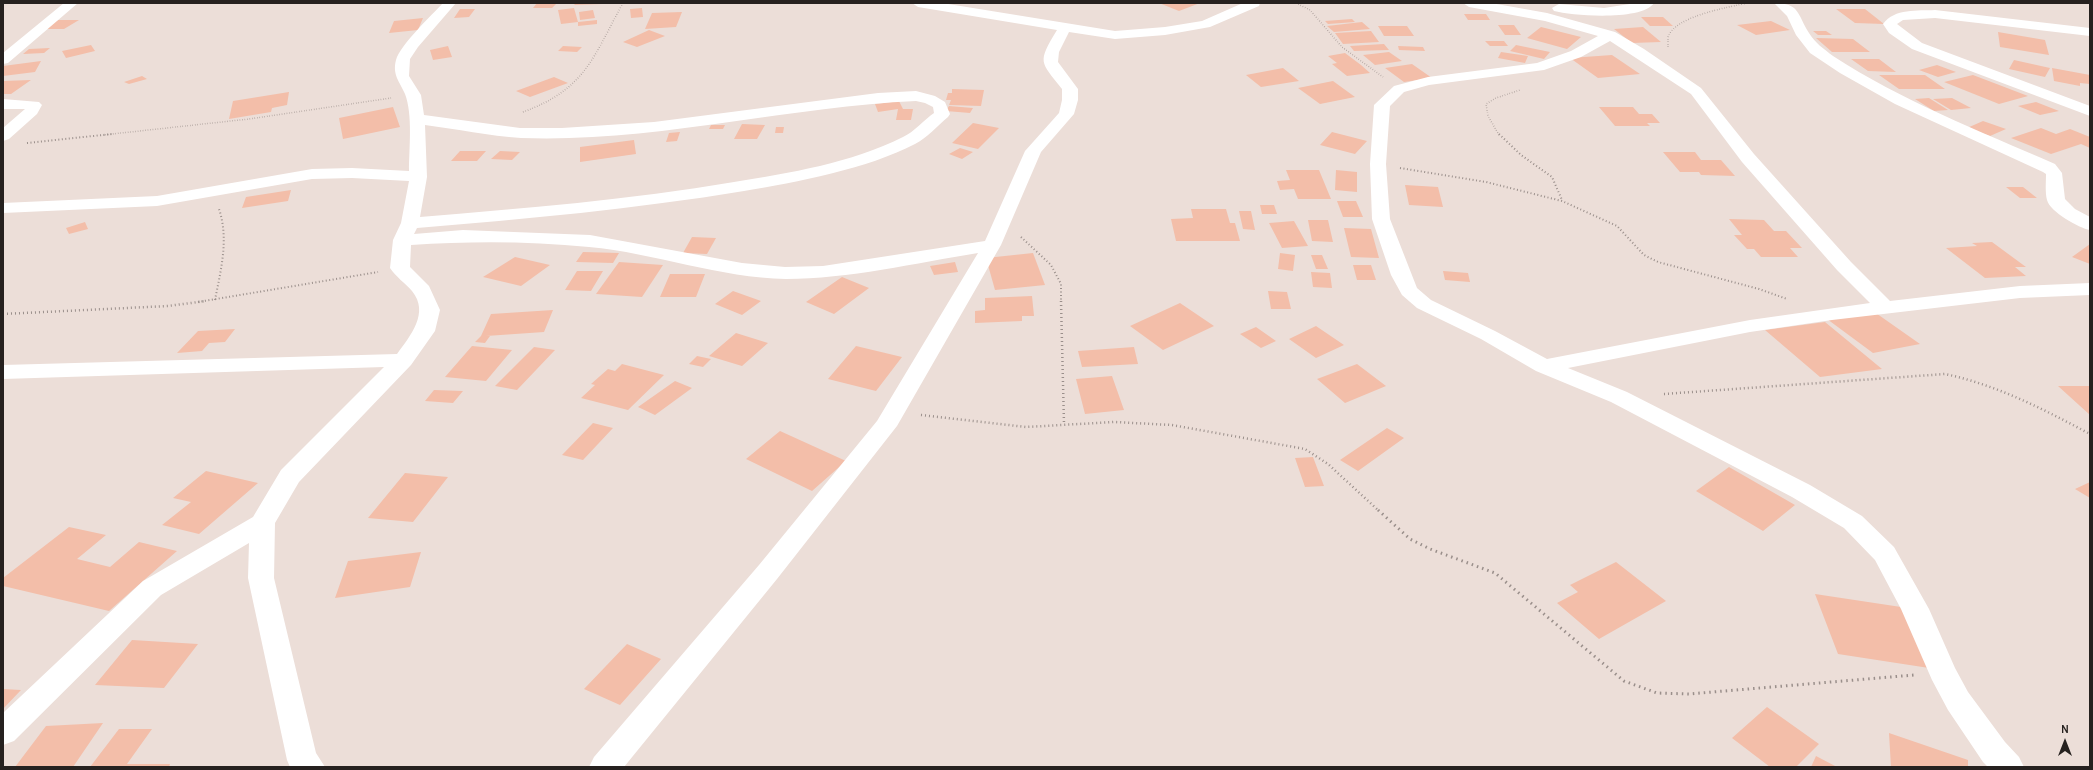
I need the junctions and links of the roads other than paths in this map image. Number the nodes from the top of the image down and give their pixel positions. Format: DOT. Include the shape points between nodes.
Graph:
graph roads {
  1 [pos="72,3"];
  2 [pos="450,3"];
  3 [pos="918,3"];
  4 [pos="1254,3"];
  5 [pos="1469,3"];
  6 [pos="1534,3"];
  7 [pos="1648,3"];
  8 [pos="1780,3"];
  9 [pos="1895,4"];
  10 [pos="1235,6"];
  11 [pos="1065,27"];
  12 [pos="2090,32"];
  13 [pos="1610,34"];
  14 [pos="3,60"];
  15 [pos="3,104"];
  16 [pos="2090,111"];
  17 [pos="418,119"];
  18 [pos="3,136"];
  19 [pos="418,178"];
  20 [pos="3,208"];
  21 [pos="2090,225"];
  22 [pos="406,232"];
  23 [pos="992,245"];
  24 [pos="2090,288"];
  25 [pos="1887,309"];
  26 [pos="402,360"];
  27 [pos="1544,366"];
  28 [pos="3,372"];
  29 [pos="262,523"];
  30 [pos="3,732"];
  31 [pos="309,767"];
  32 [pos="605,767"];
  33 [pos="2008,767"];
  1 -- 14 [label="street"];
  2 -- 17 [label="street" via="403,59 402,76 413,95"];
  3 -- 11 [label="street"];
  4 -- 10 [label="street"];
  5 -- 13 [label="street" via="1547,17"];
  6 -- 7 [label="street" via="1598,12 1619,11"];
  8 -- 21 [label="street" via="1793,14 1815,50 1845,70 1900,101 2048,168 2054,173 2056,201 2069,214"];
  9 -- 12 [label="street" via="1947,8"];
  10 -- 11 [label="street" via="1205,24 1165,31 1115,34"];
  11 -- 23 [label="street" via="1050,60 1052,67 1070,89 1066,114 1033,151"];
  12 -- 16 [label="street" via="1935,14 1901,16 1890,24 1894,30 1917,46"];
  13 -- 25 [label="street" via="1696,91 1748,158 1844,266"];
  13 -- 27 [label="street" via="1576,54 1539,67 1428,81 1399,90 1382,105 1378,164 1381,219 1409,291 1424,304"];
  15 -- 18 [label="street" via="34,105 32,110"];
  17 -- 19 [label="street"];
  17 -- 22 [label="street" via="520,133 562,133 654,127 878,98 916,96 930,99 940,105 942,114 937,122 910,140 881,153 828,169 637,202"];
  19 -- 20 [label="street" via="345,172 312,174 251,184 212,194 142,202"];
  19 -- 22 [label="street"];
  22 -- 23 [label="street" via="590,241 742,269 785,273 823,272"];
  22 -- 26 [label="street" via="400,268 422,290 430,310 425,331"];
  23 -- 32 [label="street" via="886,426"];
  24 -- 25 [label="street" via="2020,292"];
  25 -- 27 [label="street" via="1750,326"];
  26 -- 28 [label="street"];
  26 -- 29 [label="street" via="290,476"];
  27 -- 33 [label="street" via="1619,397 1801,491 1853,522 1884,554 1915,610 1942,672 1958,701 1994,752"];
  29 -- 30 [label="street" via="152,588"];
  29 -- 31 [label="street" via="261,578 302,760"];
}
